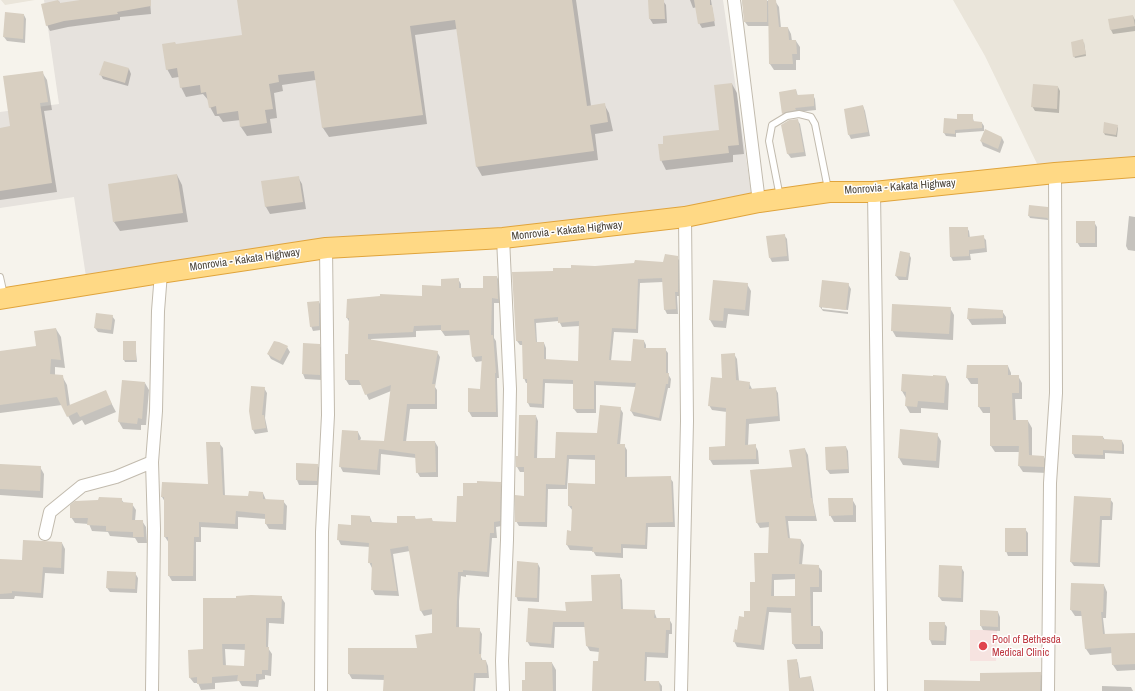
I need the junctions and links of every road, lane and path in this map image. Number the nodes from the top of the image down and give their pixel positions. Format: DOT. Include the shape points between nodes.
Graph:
graph roads {
  1 [pos="734,0"];
  2 [pos="1135,167"];
  3 [pos="1056,173"];
  4 [pos="829,192"];
  5 [pos="874,192"];
  6 [pos="780,199"];
  7 [pos="759,202"];
  8 [pos="685,217"];
  9 [pos="503,238"];
  10 [pos="326,248"];
  11 [pos="161,272"];
  12 [pos="0,277"];
  13 [pos="2,299"];
  14 [pos="152,462"];
  15 [pos="44,534"];
  16 [pos="152,691"];
  17 [pos="321,691"];
  18 [pos="503,691"];
  19 [pos="681,691"];
  20 [pos="881,691"];
  21 [pos="1048,691"];
  1 -- 7 [label="street"];
  2 -- 3 [label="highway, Monrovia - Kakata Highway"];
  3 -- 5 [label="highway, Monrovia - Kakata Highway"];
  3 -- 21 [label="street" via="1056,393 1050,483"];
  4 -- 5 [label="highway, Monrovia - Kakata Highway"];
  4 -- 6 [label="highway, Monrovia - Kakata Highway"];
  4 -- 6 [label="lane" via="815,124 811,117 799,114 787,116 772,125 769,141"];
  5 -- 20 [label="street"];
  6 -- 7 [label="highway, Monrovia - Kakata Highway"];
  7 -- 8 [label="highway, Monrovia - Kakata Highway"];
  8 -- 9 [label="highway, Monrovia - Kakata Highway"];
  8 -- 19 [label="street" via="687,421"];
  9 -- 10 [label="highway, Monrovia - Kakata Highway"];
  9 -- 18 [label="street" via="510,389"];
  10 -- 11 [label="highway, Monrovia - Kakata Highway"];
  10 -- 17 [label="street" via="328,415 322,532"];
  11 -- 13 [label="highway, Monrovia - Kakata Highway"];
  11 -- 14 [label="street"];
  12 -- 13 [label="lane"];
  14 -- 15 [label="street" via="116,477 82,486 50,512"];
  14 -- 16 [label="street"];
}
